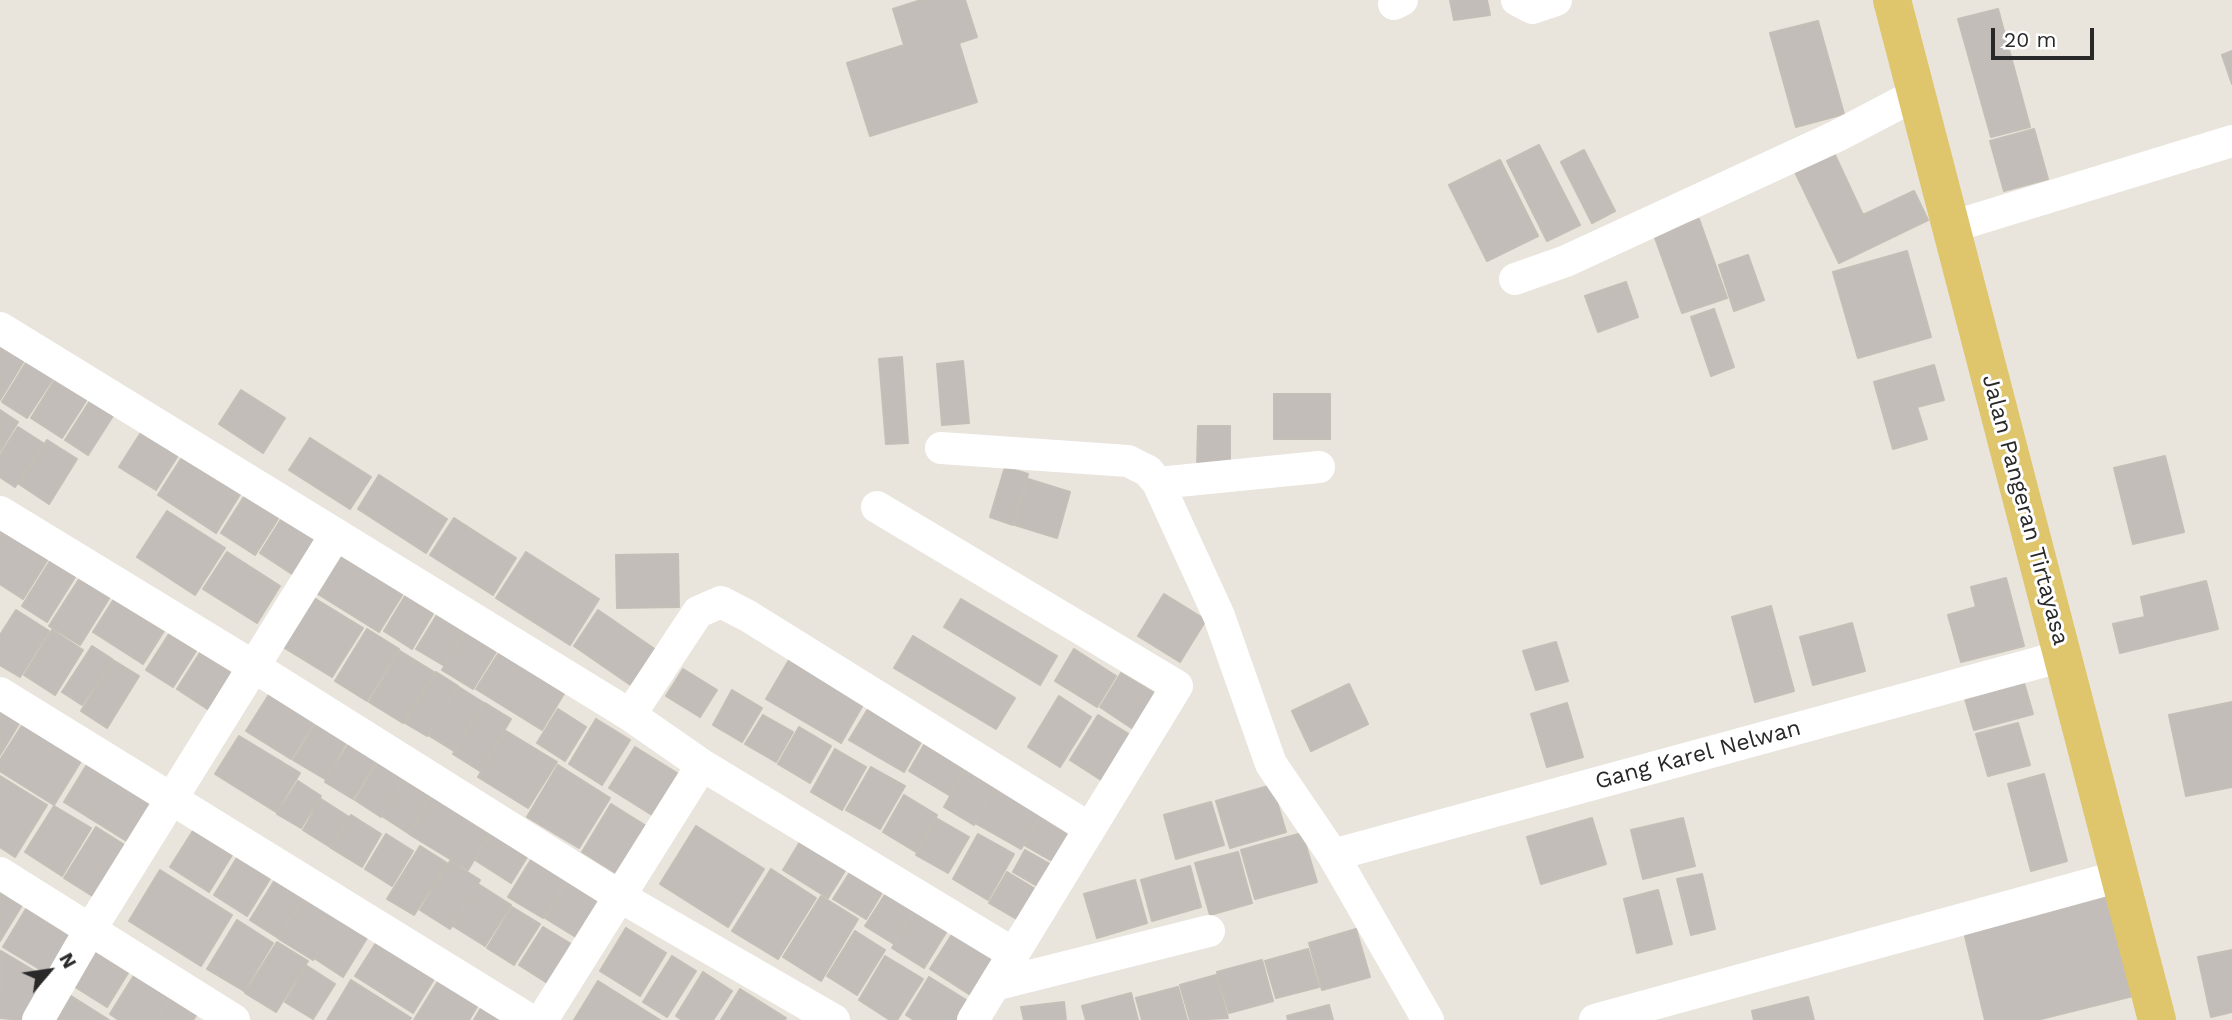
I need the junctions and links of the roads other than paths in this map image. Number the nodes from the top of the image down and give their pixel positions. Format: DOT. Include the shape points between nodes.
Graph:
graph roads {
  1 [pos="1517,0"];
  2 [pos="1556,0"];
  3 [pos="1892,0"];
  4 [pos="1917,94"];
  5 [pos="2232,141"];
  6 [pos="1951,227"];
  7 [pos="1515,279"];
  8 [pos="0,328"];
  9 [pos="941,448"];
  10 [pos="1319,467"];
  11 [pos="1158,483"];
  12 [pos="877,507"];
  13 [pos="0,512"];
  14 [pos="336,534"];
  15 [pos="2063,656"];
  16 [pos="256,668"];
  17 [pos="0,693"];
  18 [pos="630,715"];
  19 [pos="702,765"];
  20 [pos="172,798"];
  21 [pos="1089,828"];
  22 [pos="1333,855"];
  23 [pos="0,873"];
  24 [pos="2120,876"];
  25 [pos="619,896"];
  26 [pos="90,930"];
  27 [pos="1209,931"];
  28 [pos="1014,954"];
  29 [pos="998,984"];
  30 [pos="38,1020"];
  31 [pos="234,1020"];
  32 [pos="530,1020"];
  33 [pos="542,1020"];
  34 [pos="834,1020"];
  35 [pos="973,1020"];
  36 [pos="1428,1020"];
  37 [pos="1595,1020"];
  38 [pos="2157,1020"];
  1 -- 2 [label="street" via="1532,8"];
  3 -- 4 [label="main road, Jalan Pangeran Tirtayasa"];
  4 -- 6 [label="main road, Jalan Pangeran Tirtayasa"];
  4 -- 7 [label="street" via="1825,142 1566,261"];
  5 -- 6 [label="street"];
  6 -- 15 [label="main road, Jalan Pangeran Tirtayasa"];
  8 -- 14 [label="street"];
  9 -- 11 [label="street" via="1128,461 1148,471"];
  10 -- 11 [label="street"];
  11 -- 22 [label="street" via="1219,616 1271,764"];
  12 -- 21 [label="street" via="1177,686"];
  13 -- 16 [label="street"];
  14 -- 16 [label="street"];
  14 -- 18 [label="street"];
  15 -- 22 [label="street, Gang Karel Nelwan"];
  15 -- 24 [label="main road, Jalan Pangeran Tirtayasa"];
  16 -- 20 [label="street"];
  16 -- 25 [label="street"];
  17 -- 20 [label="street"];
  18 -- 19 [label="street"];
  18 -- 21 [label="street" via="698,612 721,602"];
  19 -- 25 [label="street"];
  19 -- 28 [label="street"];
  20 -- 26 [label="street"];
  20 -- 32 [label="street"];
  21 -- 28 [label="street"];
  22 -- 36 [label="street"];
  23 -- 26 [label="street"];
  24 -- 37 [label="street"];
  24 -- 38 [label="main road, Jalan Pangeran Tirtayasa"];
  25 -- 33 [label="street"];
  25 -- 34 [label="street"];
  26 -- 30 [label="street"];
  26 -- 31 [label="street"];
  27 -- 29 [label="street"];
  28 -- 29 [label="street"];
  29 -- 35 [label="street"];
}
